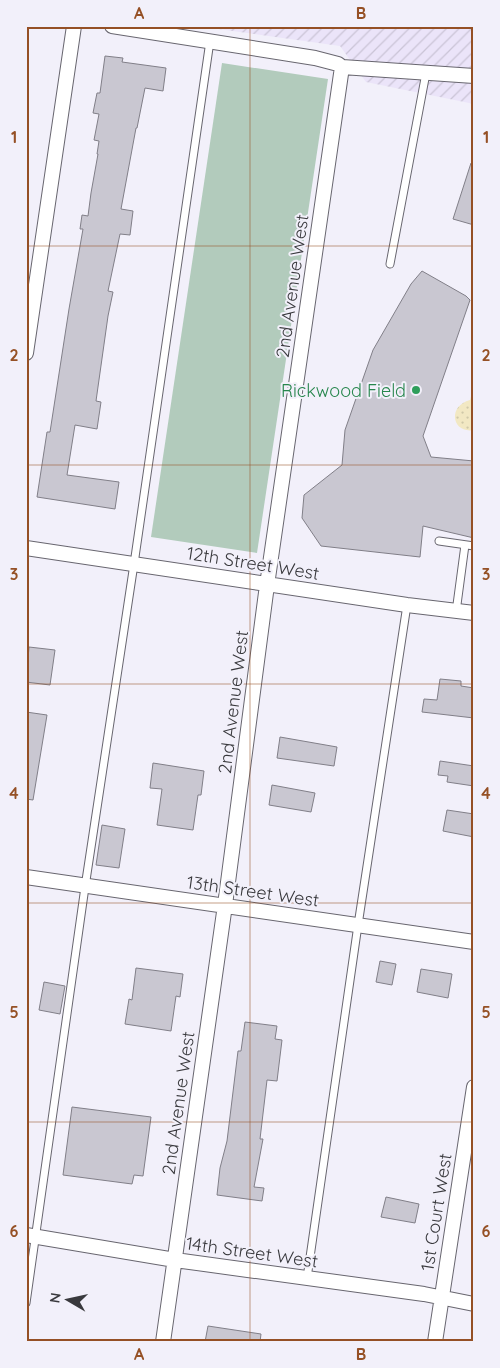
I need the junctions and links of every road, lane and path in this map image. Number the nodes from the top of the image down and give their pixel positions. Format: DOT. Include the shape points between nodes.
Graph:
graph roads {
  1 [pos="74,26"];
  2 [pos="112,26"];
  3 [pos="210,41"];
  4 [pos="342,67"];
  5 [pos="426,73"];
  6 [pos="474,76"];
  7 [pos="390,264"];
  8 [pos="26,353"];
  9 [pos="439,541"];
  10 [pos="465,545"];
  11 [pos="474,546"];
  12 [pos="26,548"];
  13 [pos="134,564"];
  14 [pos="267,585"];
  15 [pos="407,605"];
  16 [pos="456,612"];
  17 [pos="474,613"];
  18 [pos="26,877"];
  19 [pos="84,886"];
  20 [pos="225,905"];
  21 [pos="358,925"];
  22 [pos="474,942"];
  23 [pos="474,1087"];
  24 [pos="31,1236"];
  25 [pos="175,1260"];
  26 [pos="307,1278"];
  27 [pos="442,1298"];
  28 [pos="26,1303"];
  29 [pos="474,1304"];
  30 [pos="163,1342"];
  31 [pos="435,1342"];
  1 -- 8 [label="street"];
  2 -- 3 [label="street"];
  3 -- 4 [label="street" via="315,58"];
  3 -- 13 [label="lane"];
  4 -- 5 [label="street"];
  4 -- 14 [label="street, 2nd Avenue West"];
  5 -- 6 [label="street"];
  5 -- 7 [label="lane"];
  9 -- 10 [label="lane"];
  10 -- 11 [label="lane"];
  10 -- 16 [label="lane"];
  12 -- 13 [label="street, 12th Street West"];
  13 -- 14 [label="street, 12th Street West"];
  13 -- 19 [label="lane"];
  14 -- 15 [label="street, 12th Street West"];
  14 -- 20 [label="street, 2nd Avenue West"];
  15 -- 16 [label="street, 12th Street West"];
  15 -- 21 [label="lane"];
  16 -- 17 [label="street, 12th Street West"];
  18 -- 19 [label="street, 13th Street West"];
  19 -- 20 [label="street, 13th Street West"];
  19 -- 24 [label="lane"];
  20 -- 21 [label="street, 13th Street West"];
  20 -- 25 [label="street, 2nd Avenue West"];
  21 -- 22 [label="street, 13th Street West"];
  21 -- 26 [label="lane"];
  23 -- 27 [label="street, 1st Court West"];
  24 -- 25 [label="street, 14th Street West"];
  24 -- 28 [label="lane"];
  25 -- 26 [label="street, 14th Street West"];
  25 -- 30 [label="street, 2nd Avenue West"];
  26 -- 27 [label="street, 14th Street West"];
  27 -- 29 [label="street, 14th Street West"];
  27 -- 31 [label="street, 1st Court West"];
}
